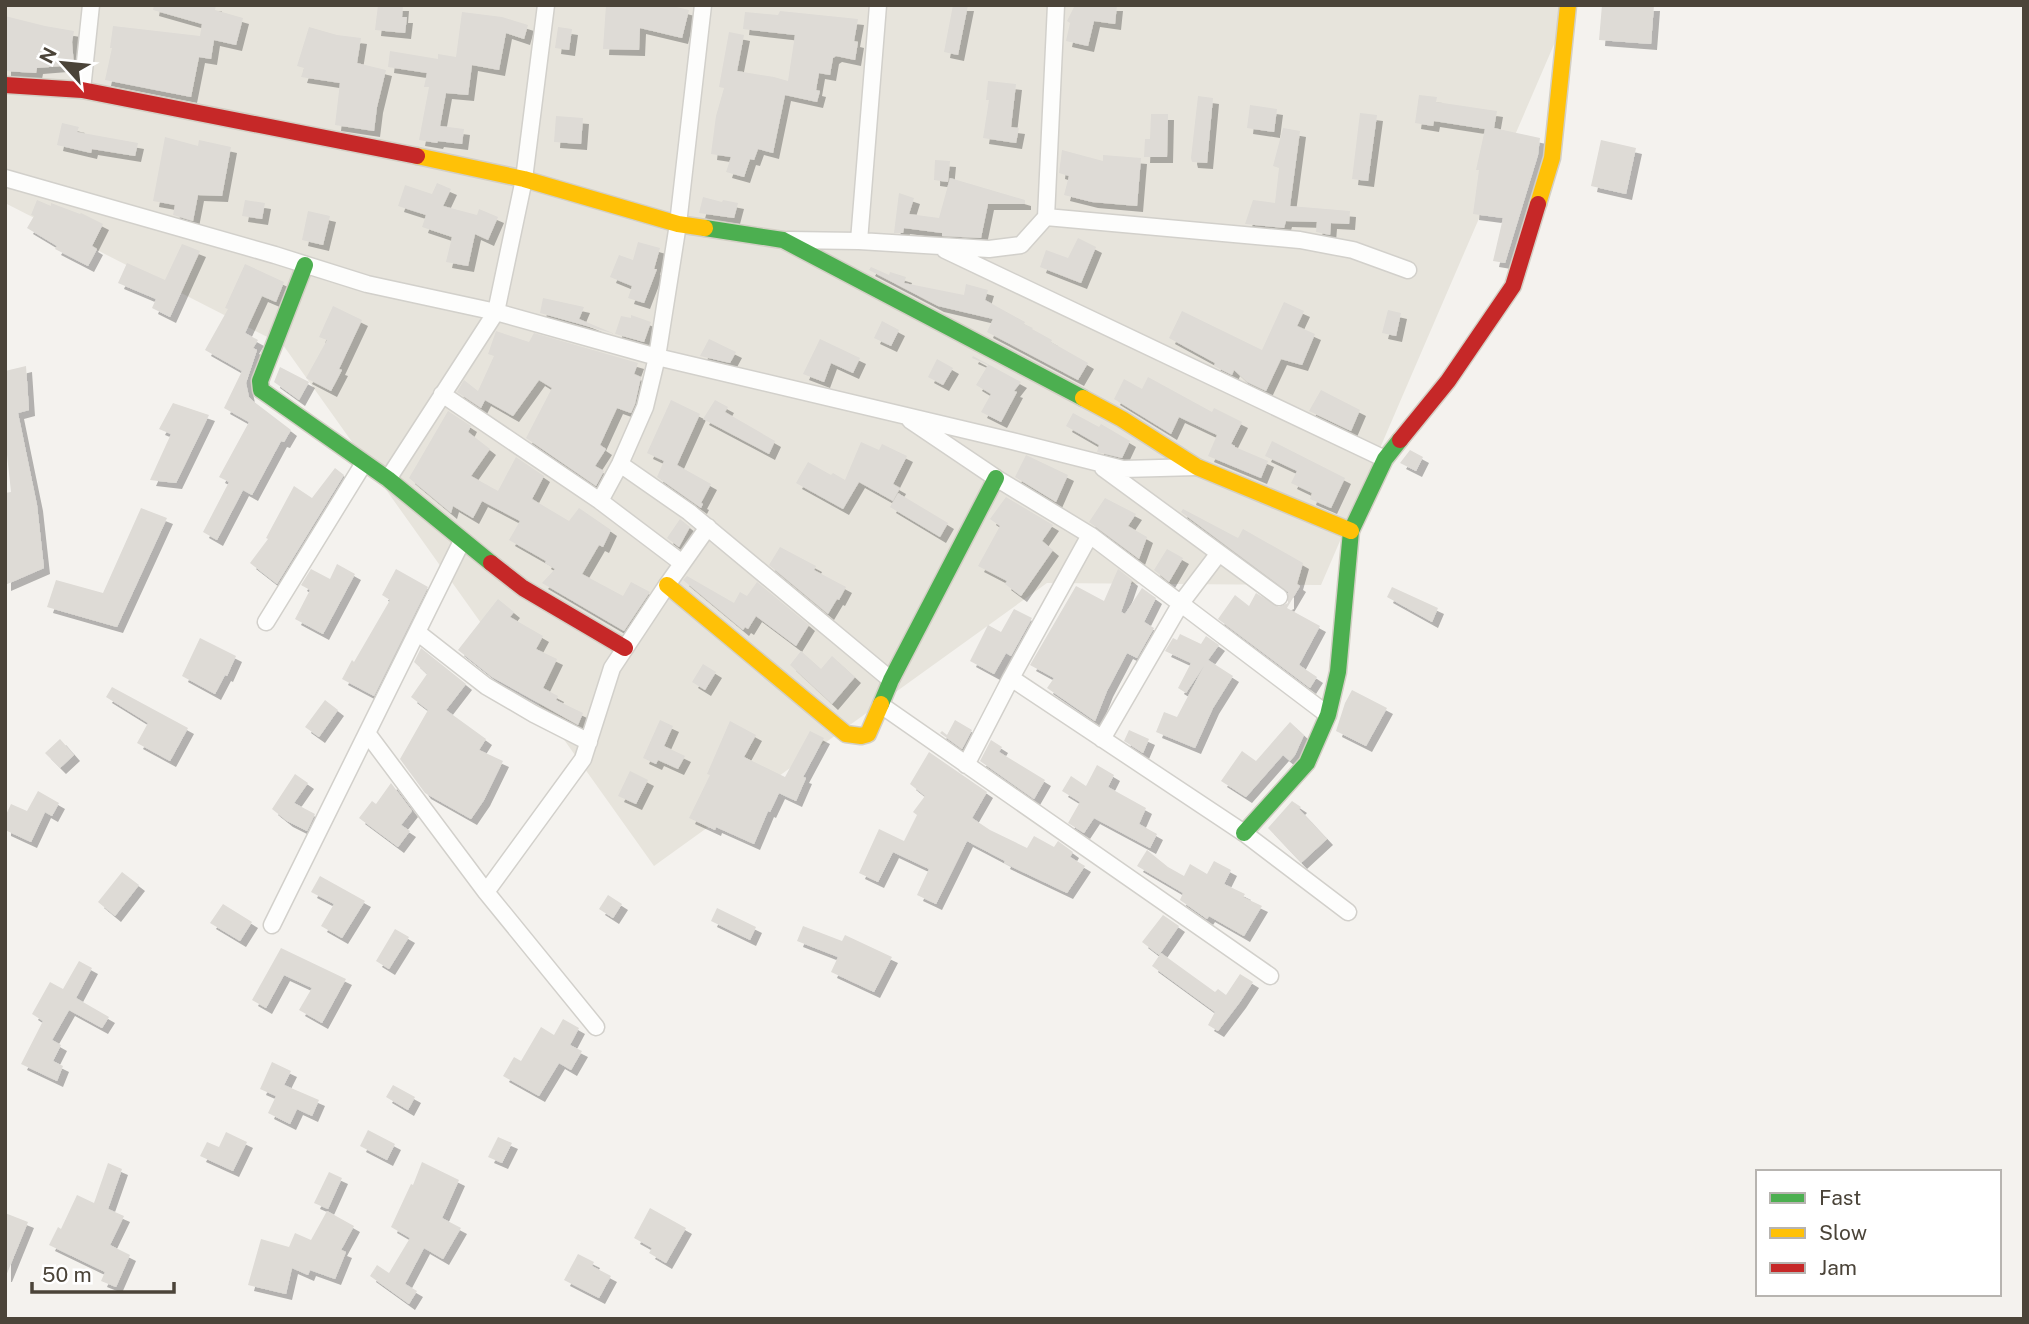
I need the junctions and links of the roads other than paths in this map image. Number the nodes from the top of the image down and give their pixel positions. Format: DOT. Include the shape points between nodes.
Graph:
graph roads {
  1 [pos="91,5"];
  2 [pos="546,5"];
  3 [pos="703,5"];
  4 [pos="878,5"];
  5 [pos="1056,5"];
  6 [pos="1568,5"];
  7 [pos="5,85"];
  8 [pos="82,90"];
  9 [pos="5,177"];
  10 [pos="524,179"];
  11 [pos="1046,217"];
  12 [pos="678,224"];
  13 [pos="783,240"];
  14 [pos="859,241"];
  15 [pos="936,246"];
  16 [pos="305,265"];
  17 [pos="1408,270"];
  18 [pos="496,312"];
  19 [pos="657,357"];
  20 [pos="442,394"];
  21 [pos="902,415"];
  22 [pos="1385,459"];
  23 [pos="365,463"];
  24 [pos="1097,463"];
  25 [pos="620,464"];
  26 [pos="1197,467"];
  27 [pos="996,478"];
  28 [pos="388,479"];
  29 [pos="600,501"];
  30 [pos="708,527"];
  31 [pos="1351,531"];
  32 [pos="1090,535"];
  33 [pos="462,541"];
  34 [pos="1219,553"];
  35 [pos="682,563"];
  36 [pos="667,585"];
  37 [pos="1279,597"];
  38 [pos="1181,603"];
  39 [pos="266,622"];
  40 [pos="417,632"];
  41 [pos="625,648"];
  42 [pos="1011,678"];
  43 [pos="891,680"];
  44 [pos="881,705"];
  45 [pos="1328,715"];
  46 [pos="367,733"];
  47 [pos="1102,739"];
  48 [pos="589,742"];
  49 [pos="965,765"];
  50 [pos="1244,833"];
  51 [pos="486,892"];
  52 [pos="1348,912"];
  53 [pos="272,925"];
  54 [pos="1270,976"];
  55 [pos="596,1027"];
  1 -- 8 [label="street"];
  2 -- 10 [label="street"];
  3 -- 12 [label="street"];
  4 -- 14 [label="street"];
  5 -- 11 [label="street"];
  6 -- 22 [label="street" via="1552,158 1513,286 1448,381"];
  7 -- 8 [label="street"];
  8 -- 10 [label="street"];
  9 -- 16 [label="street"];
  10 -- 12 [label="street"];
  10 -- 18 [label="street"];
  11 -- 15 [label="street" via="1021,245 989,249"];
  11 -- 17 [label="street" via="1300,240 1353,250"];
  12 -- 13 [label="street"];
  12 -- 19 [label="street"];
  13 -- 14 [label="street"];
  13 -- 26 [label="street" via="1122,419"];
  14 -- 15 [label="street"];
  15 -- 22 [label="street"];
  16 -- 18 [label="street"];
  16 -- 23 [label="street" via="260,381 261,390"];
  18 -- 19 [label="street"];
  18 -- 20 [label="street"];
  19 -- 21 [label="street"];
  19 -- 25 [label="street" via="645,407"];
  20 -- 28 [label="street"];
  20 -- 29 [label="street"];
  21 -- 24 [label="street"];
  21 -- 27 [label="street"];
  22 -- 31 [label="street"];
  23 -- 28 [label="street"];
  23 -- 39 [label="street"];
  24 -- 26 [label="street" via="1123,470"];
  24 -- 34 [label="street"];
  25 -- 29 [label="street"];
  25 -- 30 [label="street"];
  26 -- 31 [label="street"];
  27 -- 32 [label="street"];
  27 -- 43 [label="street"];
  28 -- 33 [label="street"];
  29 -- 35 [label="street"];
  30 -- 35 [label="street"];
  30 -- 43 [label="street"];
  31 -- 45 [label="street" via="1338,672"];
  32 -- 38 [label="street"];
  32 -- 42 [label="street"];
  33 -- 40 [label="street"];
  33 -- 41 [label="street" via="523,589"];
  34 -- 37 [label="street"];
  34 -- 38 [label="street"];
  35 -- 36 [label="street"];
  36 -- 41 [label="street"];
  36 -- 44 [label="street" via="846,734 868,734"];
  38 -- 45 [label="street"];
  38 -- 47 [label="street"];
  40 -- 46 [label="street"];
  40 -- 48 [label="street" via="486,685"];
  41 -- 48 [label="street" via="612,667"];
  42 -- 47 [label="street"];
  42 -- 49 [label="street"];
  43 -- 44 [label="street"];
  44 -- 49 [label="street"];
  45 -- 50 [label="street" via="1307,763"];
  46 -- 51 [label="street"];
  46 -- 53 [label="street"];
  47 -- 50 [label="street"];
  48 -- 51 [label="street" via="583,759"];
  49 -- 54 [label="street"];
  50 -- 52 [label="street"];
  51 -- 55 [label="street"];
}
